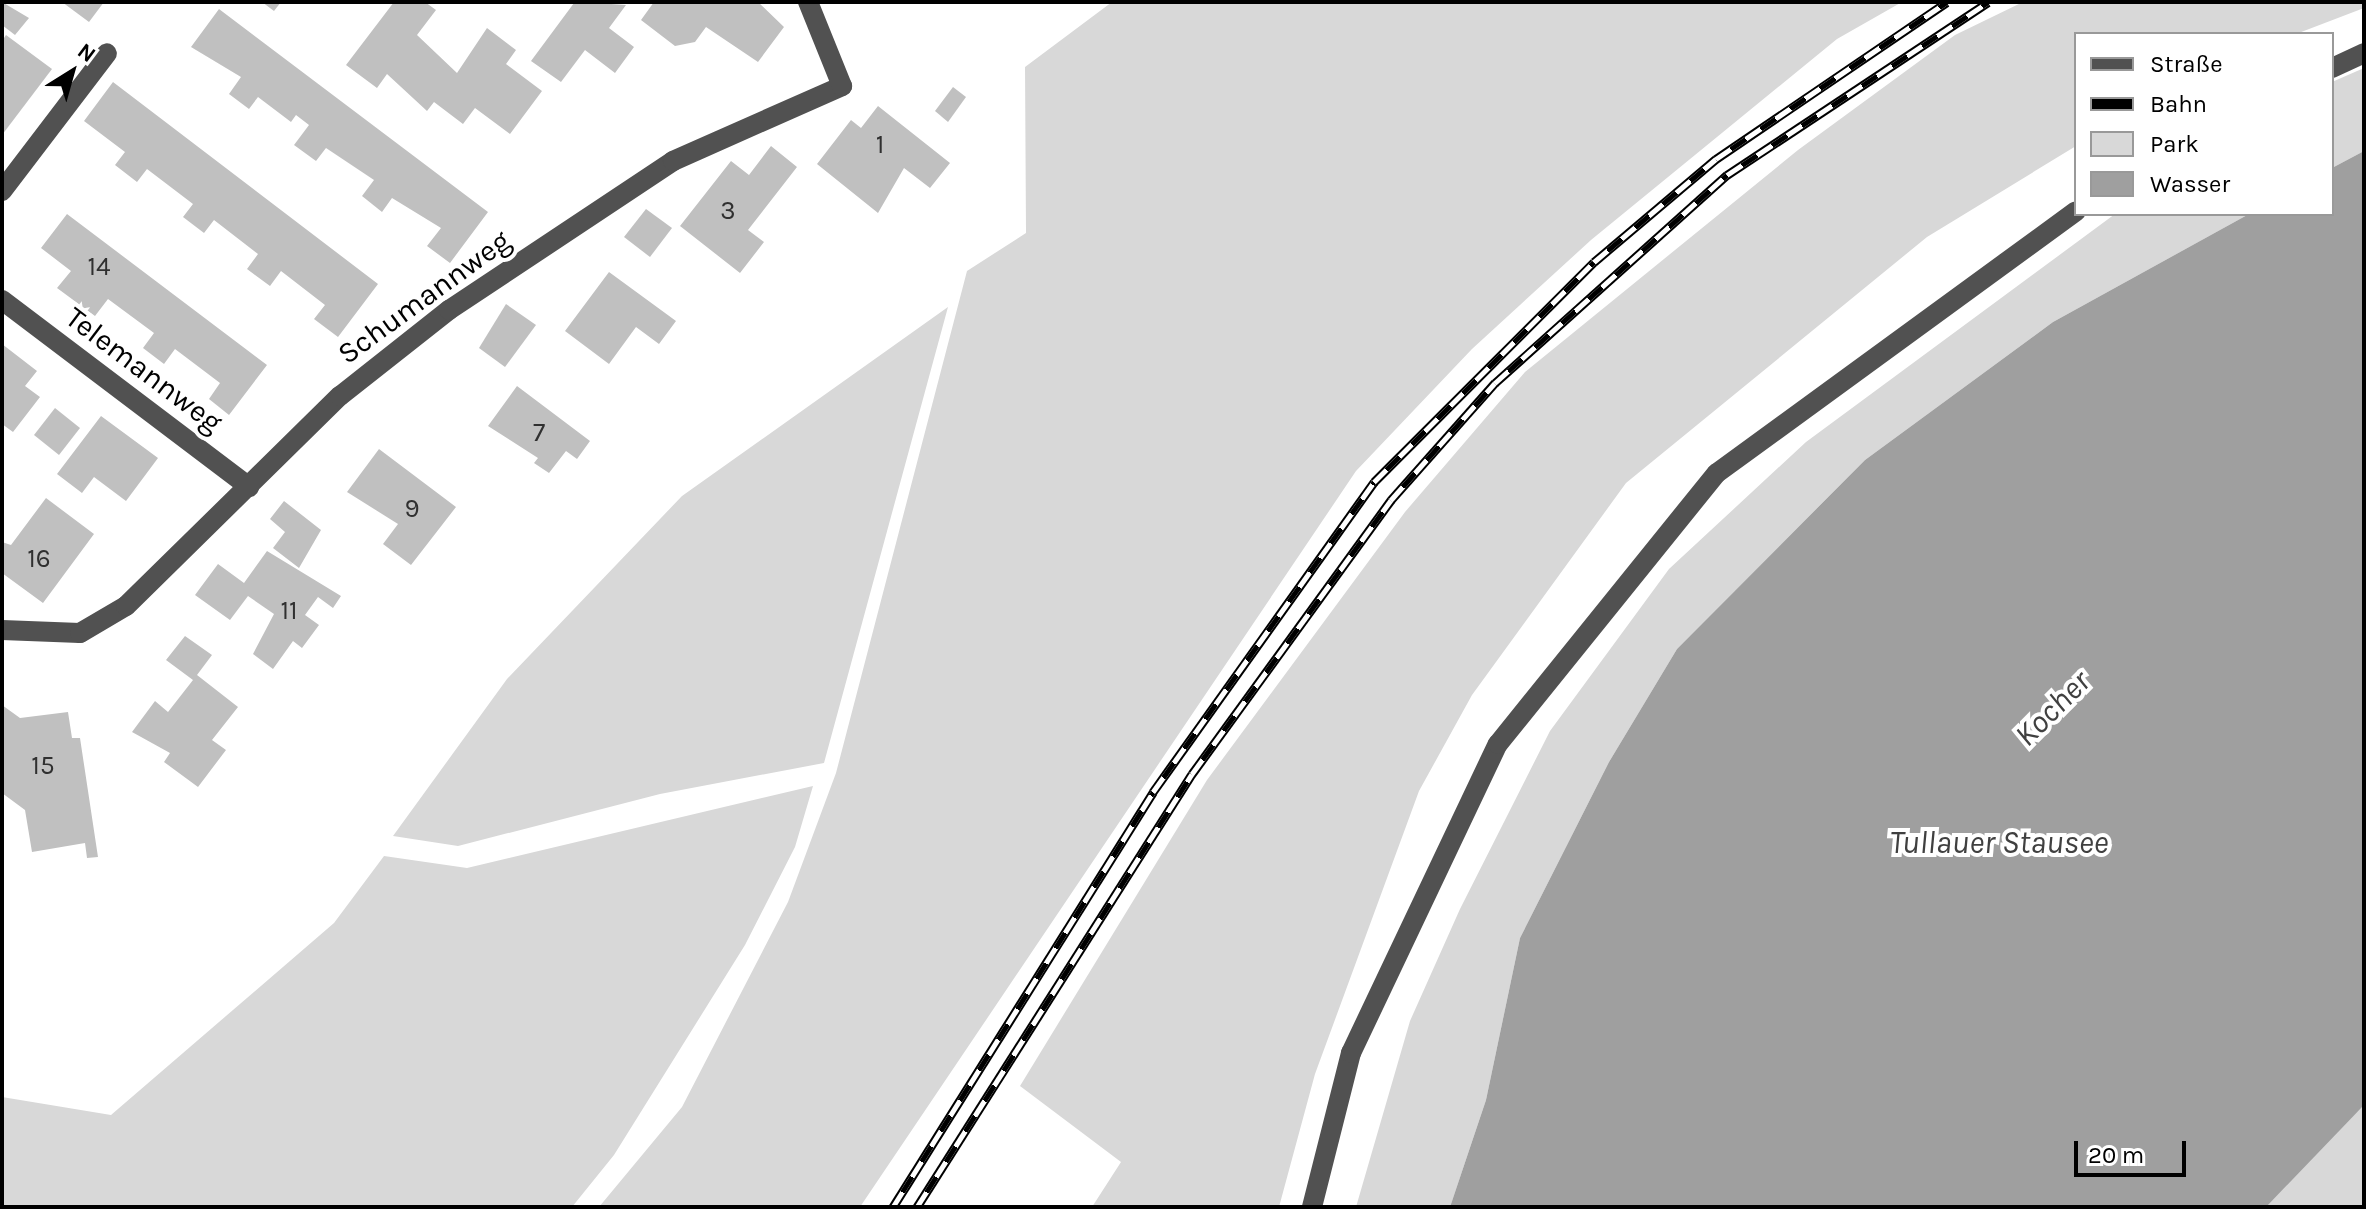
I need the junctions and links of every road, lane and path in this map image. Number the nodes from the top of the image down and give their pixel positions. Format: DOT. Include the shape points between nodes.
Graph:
graph roads {
  1 [pos="808,2"];
  2 [pos="107,53"];
  3 [pos="2364,53"];
  4 [pos="2334,67"];
  5 [pos="2,191"];
  6 [pos="2074,212"];
  7 [pos="2,300"];
  8 [pos="249,487"];
  9 [pos="2,630"];
  10 [pos="1312,1207"];
  1 -- 8 [label="street, Schumannweg" via="842,86 673,161 449,310 340,396"];
  2 -- 5 [label="street"];
  3 -- 4 [label="street"];
  6 -- 10 [label="street" via="1717,473 1498,744 1351,1053"];
  7 -- 8 [label="street, Telemannweg"];
  8 -- 9 [label="street, Schumannweg" via="103,619 80,633"];
}
